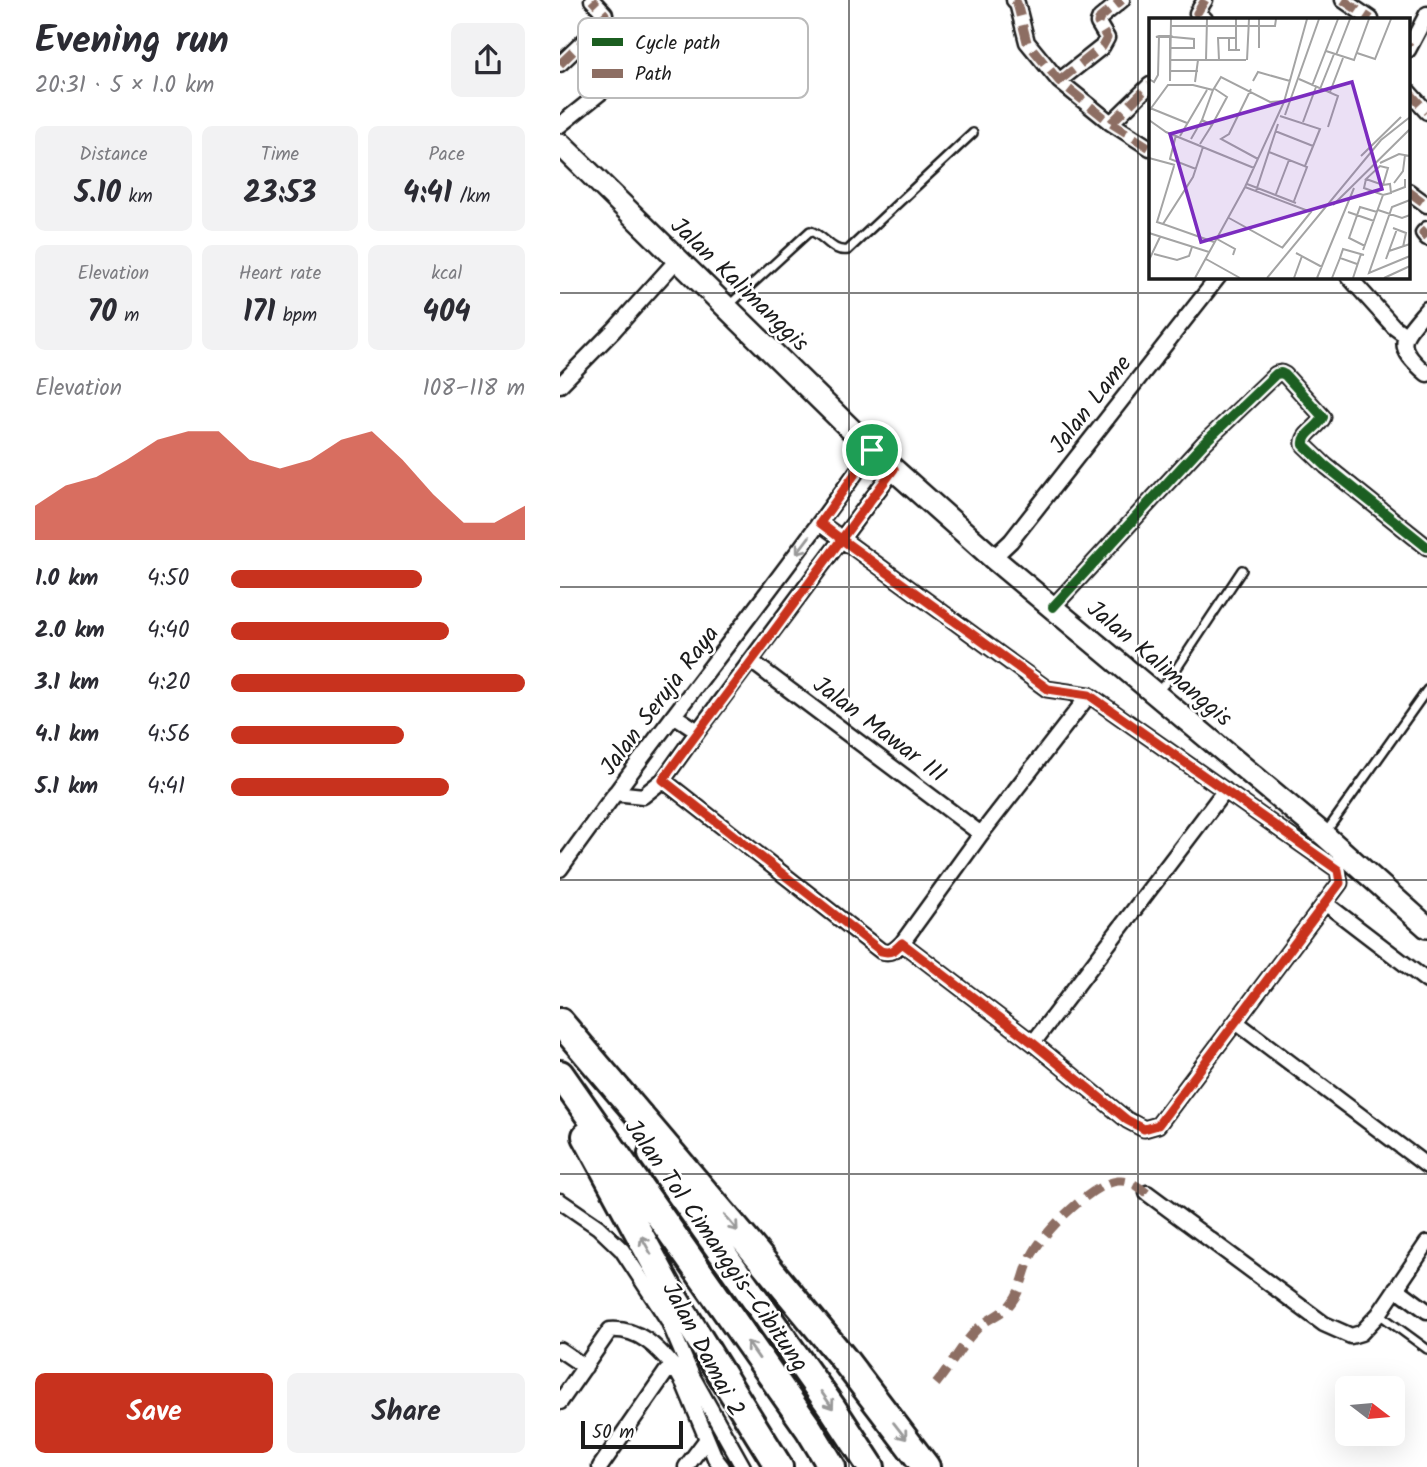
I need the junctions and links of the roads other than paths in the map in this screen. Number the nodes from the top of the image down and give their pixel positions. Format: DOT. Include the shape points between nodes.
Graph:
graph roads {
  1 [pos="592,0"];
  2 [pos="1014,0"];
  3 [pos="1122,0"];
  4 [pos="1205,0"];
  5 [pos="1343,0"];
  6 [pos="1427,14"];
  7 [pos="604,18"];
  8 [pos="1204,18"];
  9 [pos="1370,18"];
  10 [pos="1410,44"];
  11 [pos="578,47"];
  12 [pos="560,64"];
  13 [pos="1059,81"];
  14 [pos="1149,86"];
  15 [pos="1410,93"];
  16 [pos="594,98"];
  17 [pos="1427,112"];
  18 [pos="1111,123"];
  19 [pos="560,125"];
  20 [pos="973,133"];
  21 [pos="560,144"];
  22 [pos="1149,147"];
  23 [pos="1410,192"];
  24 [pos="1427,205"];
  25 [pos="1427,229"];
  26 [pos="1427,238"];
  27 [pos="677,260"];
  28 [pos="1217,278"];
  29 [pos="1350,278"];
  30 [pos="727,307"];
  31 [pos="1427,309"];
  32 [pos="1405,335"];
  33 [pos="1427,374"];
  34 [pos="560,384"];
  35 [pos="872,450"];
  36 [pos="894,469"];
  37 [pos="820,523"];
  38 [pos="841,539"];
  39 [pos="1427,547"];
  40 [pos="993,558"];
  41 [pos="1242,570"];
  42 [pos="1053,607"];
  43 [pos="751,661"];
  44 [pos="1427,690"];
  45 [pos="1156,693"];
  46 [pos="1089,695"];
  47 [pos="675,716"];
  48 [pos="698,731"];
  49 [pos="663,780"];
  50 [pos="1224,790"];
  51 [pos="615,793"];
  52 [pos="981,834"];
  53 [pos="1324,835"];
  54 [pos="560,869"];
  55 [pos="1325,904"];
  56 [pos="1426,923"];
  57 [pos="902,943"];
  58 [pos="1427,981"];
  59 [pos="1236,1022"];
  60 [pos="560,1023"];
  61 [pos="1033,1043"];
  62 [pos="560,1074"];
  63 [pos="560,1089"];
  64 [pos="1427,1166"];
  65 [pos="1147,1193"];
  66 [pos="560,1201"];
  67 [pos="1427,1243"];
  68 [pos="1396,1288"];
  69 [pos="1427,1311"];
  70 [pos="1380,1314"];
  71 [pos="1427,1349"];
  72 [pos="560,1350"];
  73 [pos="585,1367"];
  74 [pos="675,1368"];
  75 [pos="560,1402"];
  76 [pos="707,1439"];
  77 [pos="600,1467"];
  78 [pos="686,1467"];
  79 [pos="722,1467"];
  80 [pos="743,1467"];
  81 [pos="779,1467"];
  82 [pos="832,1467"];
  83 [pos="871,1467"];
  84 [pos="926,1467"];
  1 -- 7 [label="street"];
  2 -- 13 [label="street" via="1027,42"];
  3 -- 13 [label="street" via="1100,18 1098,23 1107,38 1102,47"];
  4 -- 8 [label="street" via="1197,13"];
  5 -- 9 [label="street"];
  6 -- 10 [label="street"];
  11 -- 12 [label="street"];
  13 -- 18 [label="street"];
  14 -- 18 [label="street"];
  15 -- 17 [label="street"];
  16 -- 19 [label="street"];
  18 -- 22 [label="street"];
  20 -- 30 [label="lane" via="848,250 837,250 810,231"];
  21 -- 27 [label="main road, Jalan Kalimanggis"];
  23 -- 24 [label="street"];
  25 -- 26 [label="street" via="1423,233"];
  27 -- 30 [label="main road, Jalan Kalimanggis"];
  27 -- 34 [label="street"];
  28 -- 40 [label="street, Jalan Lame"];
  29 -- 32 [label="street"];
  30 -- 35 [label="main road, Jalan Kalimanggis"];
  31 -- 32 [label="street"];
  32 -- 33 [label="street" via="1410,360"];
  35 -- 36 [label="main road, Jalan Kalimanggis"];
  35 -- 37 [label="street, Jalan Seruja Raya"];
  36 -- 38 [label="street, Jalan Seruja Raya"];
  36 -- 40 [label="main road, Jalan Kalimanggis"];
  37 -- 38 [label="street"];
  37 -- 47 [label="street, Jalan Seruja Raya, one-way"];
  38 -- 43 [label="street, Jalan Seruja Raya"];
  38 -- 46 [label="street" via="1048,689"];
  39 -- 42 [label="street" via="1304,445 1304,438 1323,417 1281,373 1204,443"];
  40 -- 42 [label="main road, Jalan Kalimanggis"];
  41 -- 45 [label="lane"];
  42 -- 45 [label="main road, Jalan Kalimanggis"];
  43 -- 48 [label="street, Jalan Seruja Raya"];
  43 -- 52 [label="street, Jalan Mawar III"];
  44 -- 53 [label="lane"];
  45 -- 53 [label="main road, Jalan Kalimanggis"];
  46 -- 50 [label="street"];
  46 -- 52 [label="street"];
  47 -- 48 [label="street"];
  47 -- 51 [label="street, Jalan Seruja Raya"];
  48 -- 49 [label="street, Jalan Seruja Raya"];
  49 -- 51 [label="street, Jalan Seruja Raya" via="643,796"];
  49 -- 57 [label="street" via="881,951 894,951"];
  50 -- 55 [label="street" via="1338,870 1340,883"];
  50 -- 61 [label="street"];
  51 -- 54 [label="street"];
  52 -- 57 [label="street"];
  53 -- 56 [label="main road, Jalan Kalimanggis"];
  55 -- 58 [label="street"];
  55 -- 59 [label="street"];
  57 -- 61 [label="street"];
  59 -- 61 [label="street" via="1158,1125 1144,1129"];
  59 -- 64 [label="street"];
  60 -- 83 [label="highway, Jalan Tol Cimanggis–Cibitung, one-way"];
  60 -- 84 [label="highway, one-way" via="746,1241"];
  82 -- 62 [label="highway, Jalan Tol Cimanggis–Cibitung, one-way"];
  81 -- 63 [label="highway, one-way" via="674,1297"];
  65 -- 70 [label="street" via="1324,1324 1351,1336 1361,1333"];
  66 -- 80 [label="street, Jalan Damai 2" via="622,1250 668,1320 692,1376"];
  67 -- 68 [label="street"];
  68 -- 69 [label="street"];
  68 -- 70 [label="street"];
  70 -- 71 [label="lane"];
  72 -- 73 [label="street"];
  73 -- 74 [label="street" via="610,1330 624,1329 661,1352"];
  73 -- 75 [label="street"];
  74 -- 76 [label="street"];
  74 -- 77 [label="street" via="666,1372"];
  76 -- 78 [label="street"];
  76 -- 79 [label="street"];
}
